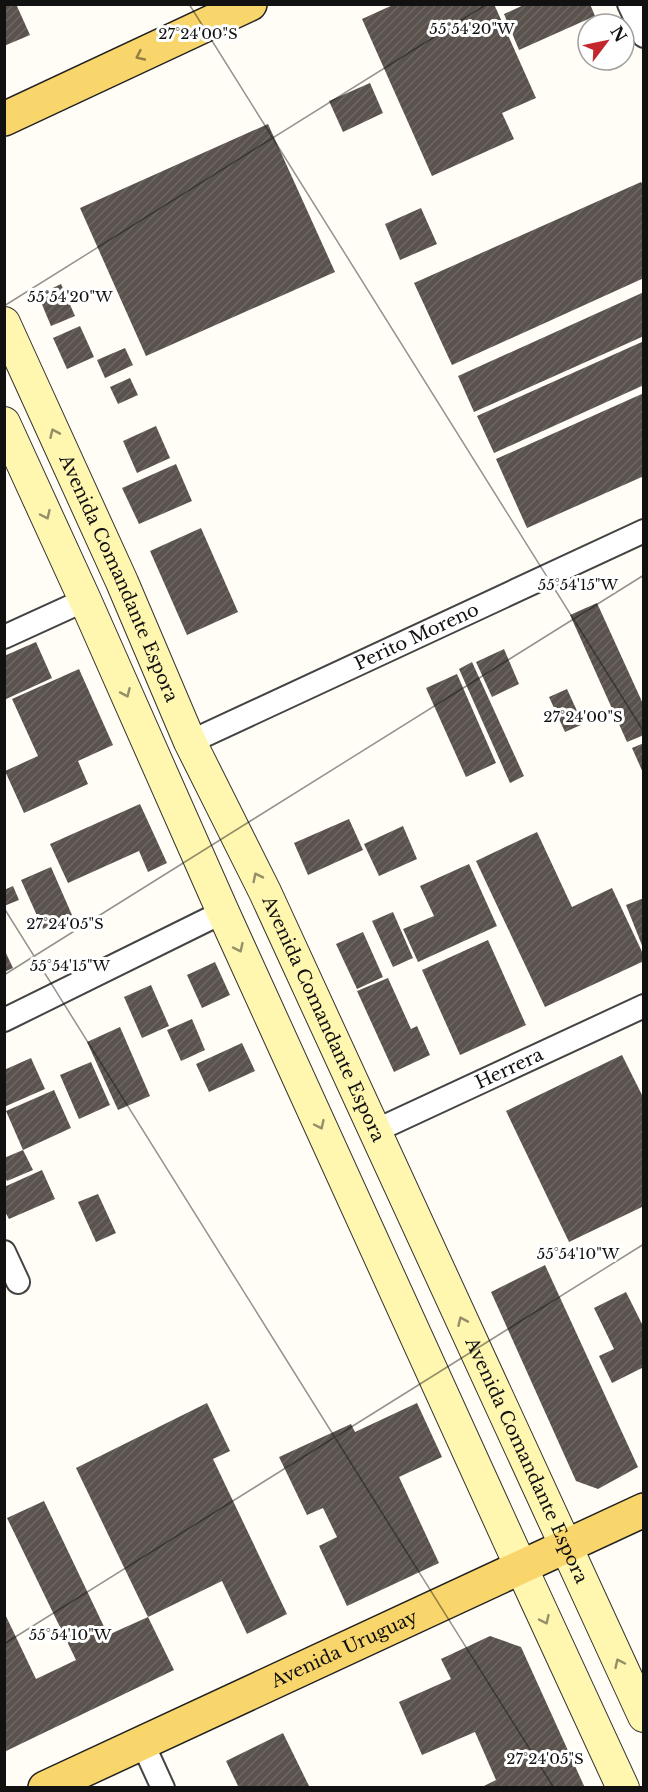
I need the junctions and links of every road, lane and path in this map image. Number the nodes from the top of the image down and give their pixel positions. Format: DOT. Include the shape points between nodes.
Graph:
graph roads {
  1 [pos="250,4"];
  2 [pos="629,4"];
  3 [pos="644,36"];
  4 [pos="4,119"];
  5 [pos="4,323"];
  6 [pos="4,423"];
  7 [pos="644,531"];
  8 [pos="85,600"];
  9 [pos="4,637"];
  10 [pos="190,742"];
  11 [pos="223,912"];
  12 [pos="644,1006"];
  13 [pos="4,1020"];
  14 [pos="375,1131"];
  15 [pos="4,1252"];
  16 [pos="18,1282"];
  17 [pos="644,1510"];
  18 [pos="565,1546"];
  19 [pos="521,1567"];
  20 [pos="644,1716"];
  21 [pos="142,1742"];
  22 [pos="45,1788"];
  23 [pos="163,1788"];
  24 [pos="624,1788"];
  1 -- 4 [label="main road, one-way"];
  2 -- 3 [label="street"];
  10 -- 5 [label="main road, Avenida Comandante Espora, one-way"];
  6 -- 8 [label="main road, one-way"];
  7 -- 10 [label="street, Perito Moreno"];
  8 -- 9 [label="street"];
  8 -- 11 [label="main road, one-way"];
  14 -- 10 [label="main road, Avenida Comandante Espora, one-way" via="265,892"];
  11 -- 13 [label="street"];
  11 -- 19 [label="main road, one-way"];
  12 -- 14 [label="street, Herrera"];
  18 -- 14 [label="main road, Avenida Comandante Espora, one-way"];
  15 -- 16 [label="street"];
  17 -- 18 [label="main road, Avenida Uruguay"];
  18 -- 19 [label="main road, Avenida Uruguay"];
  20 -- 18 [label="main road, Avenida Comandante Espora, one-way"];
  19 -- 21 [label="main road, Avenida Uruguay"];
  19 -- 24 [label="main road, one-way"];
  21 -- 22 [label="main road, Avenida Uruguay"];
  21 -- 23 [label="street"];
}
